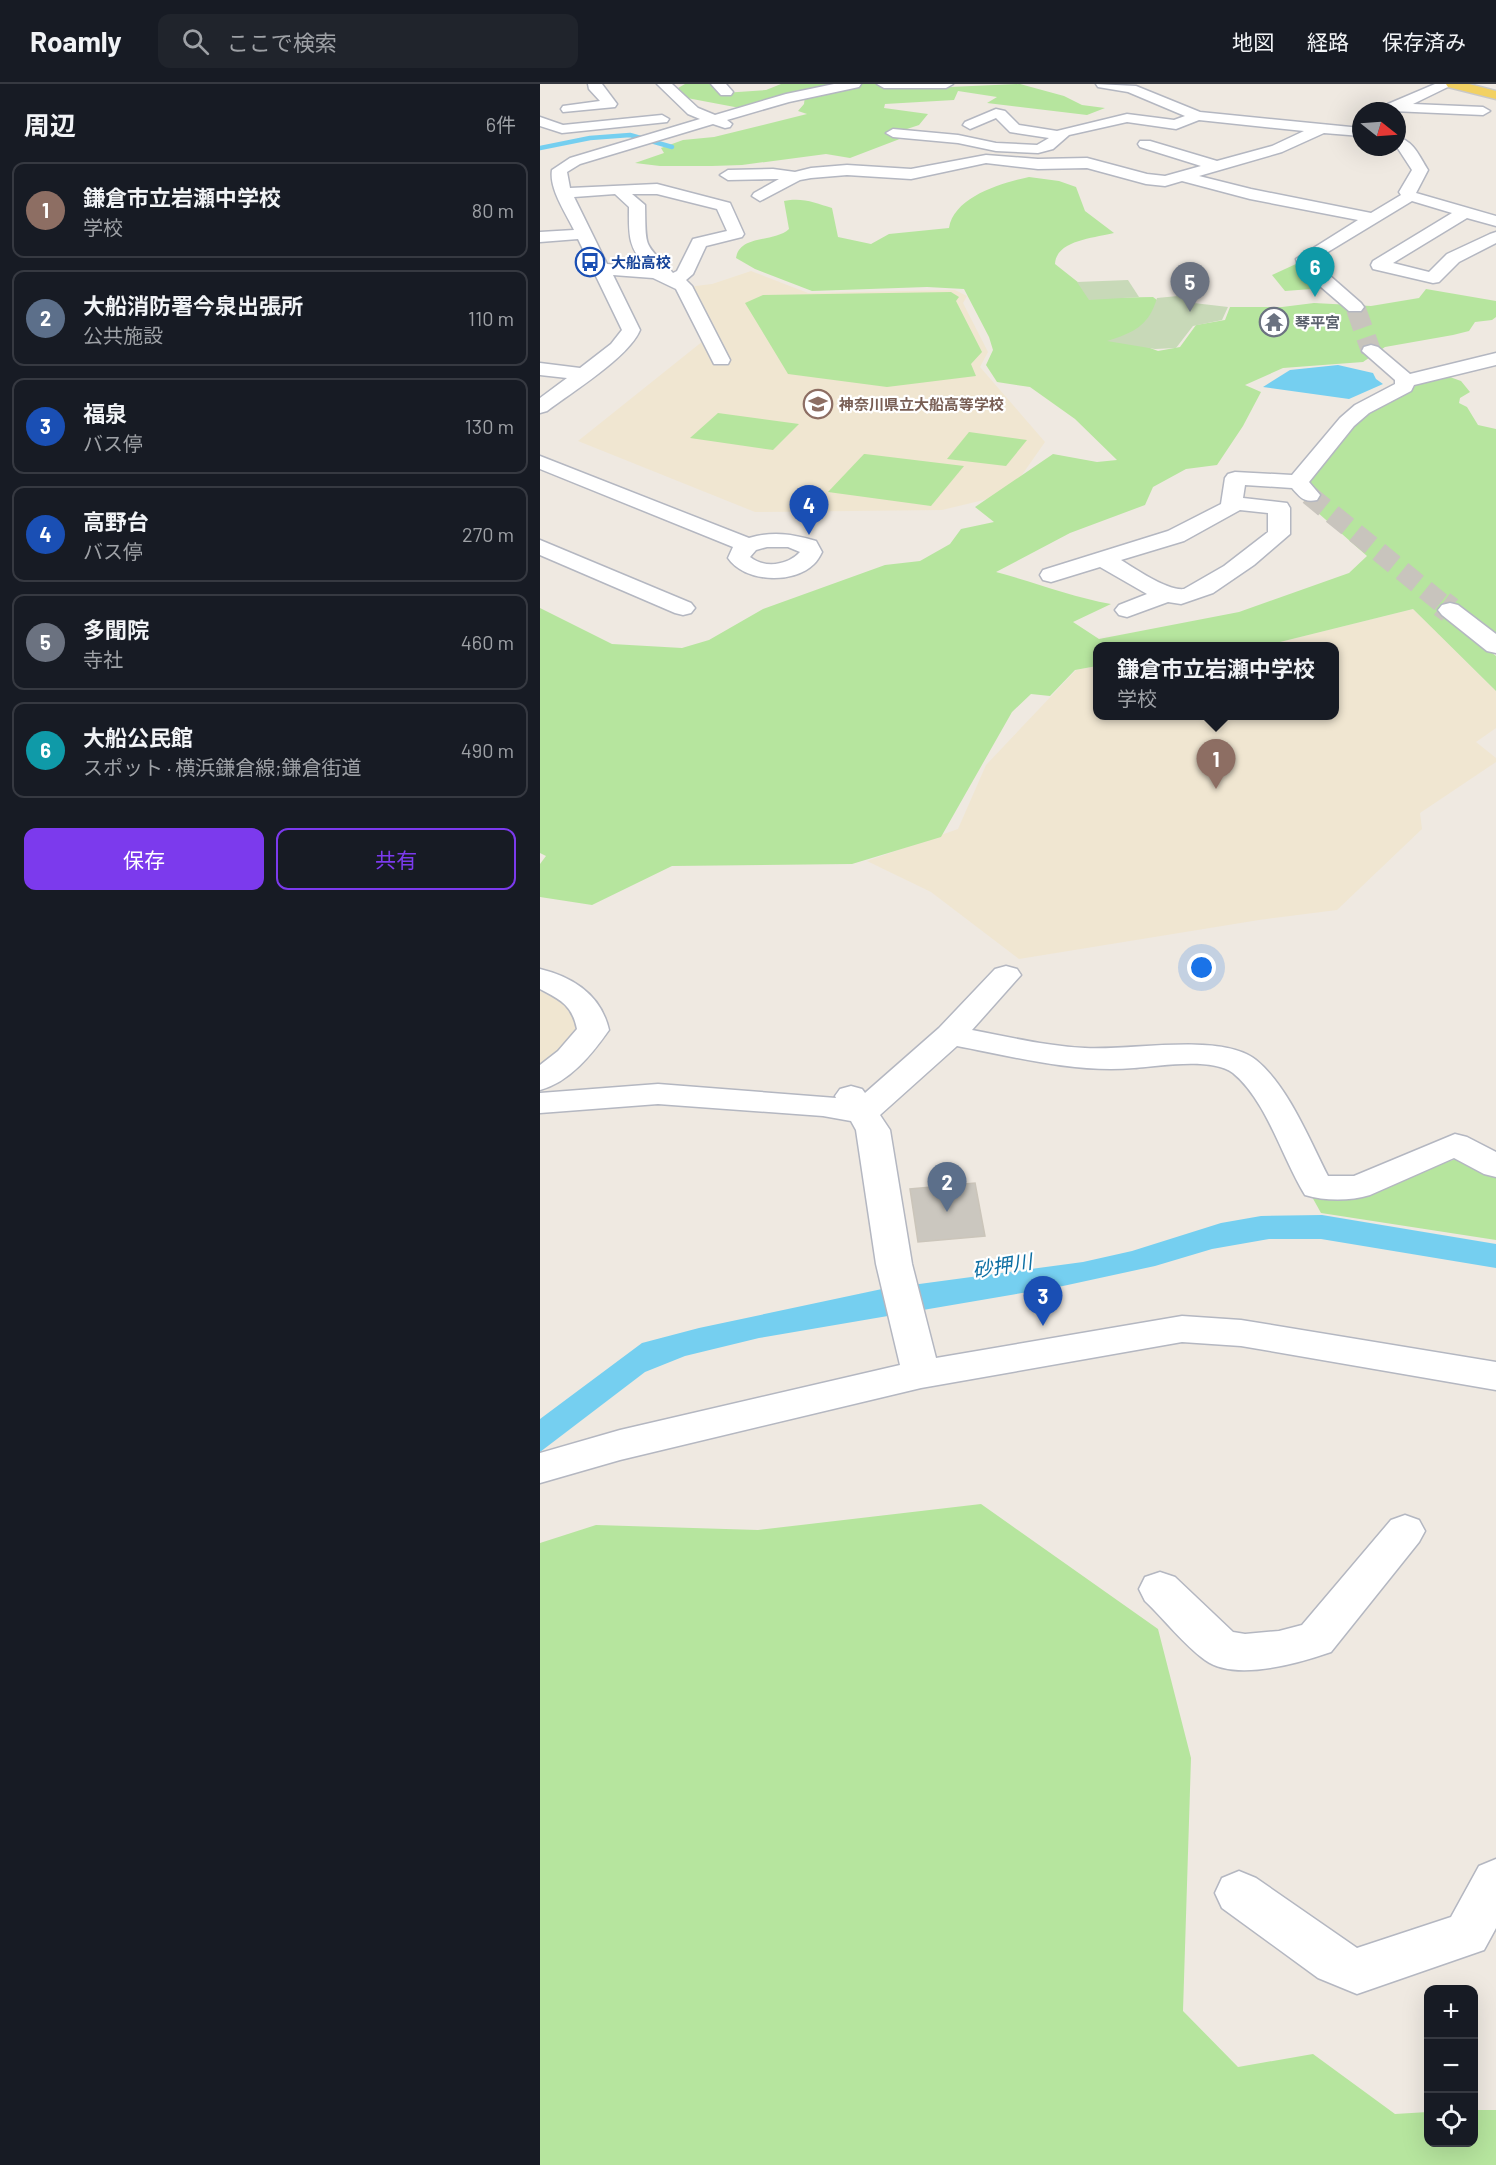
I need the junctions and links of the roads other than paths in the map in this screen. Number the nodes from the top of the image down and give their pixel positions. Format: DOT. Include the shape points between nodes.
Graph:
graph roads {
  1 [pos="596,84"];
  2 [pos="664,84"];
  3 [pos="854,84"];
  4 [pos="884,84"];
  5 [pos="946,84"];
  6 [pos="1103,84"];
  7 [pos="1447,84"];
  8 [pos="1453,84"];
  9 [pos="1496,95"];
  10 [pos="1405,102"];
  11 [pos="1406,109"];
  12 [pos="693,111"];
  13 [pos="1483,111"];
  14 [pos="540,113"];
  15 [pos="1197,116"];
  16 [pos="713,120"];
  17 [pos="540,121"];
  18 [pos="970,125"];
  19 [pos="1324,127"];
  20 [pos="742,128"];
  21 [pos="1352,128"];
  22 [pos="893,133"];
  23 [pos="1059,135"];
  24 [pos="927,137"];
  25 [pos="1145,144"];
  26 [pos="1406,146"];
  27 [pos="914,148"];
  28 [pos="540,166"];
  29 [pos="1216,166"];
  30 [pos="563,168"];
  31 [pos="728,175"];
  32 [pos="795,177"];
  33 [pos="1184,177"];
  34 [pos="623,189"];
  35 [pos="564,193"];
  36 [pos="1250,194"];
  37 [pos="760,196"];
  38 [pos="1410,196"];
  39 [pos="1219,206"];
  40 [pos="1465,212"];
  41 [pos="1496,221"];
  42 [pos="1372,224"];
  43 [pos="1402,233"];
  44 [pos="584,234"];
  45 [pos="540,237"];
  46 [pos="1423,237"];
  47 [pos="1496,237"];
  48 [pos="1474,247"];
  49 [pos="602,268"];
  50 [pos="670,278"];
  51 [pos="1355,307"];
  52 [pos="1371,351"];
  53 [pos="1496,359"];
  54 [pos="721,360"];
  55 [pos="540,369"];
  56 [pos="583,374"];
  57 [pos="1406,381"];
  58 [pos="540,407"];
  59 [pos="540,462"];
  60 [pos="1233,503"];
  61 [pos="748,545"];
  62 [pos="540,547"];
  63 [pos="1102,559"];
  64 [pos="1051,575"];
  65 [pos="1166,594"];
  66 [pos="683,608"];
  67 [pos="1127,610"];
  68 [pos="1450,610"];
  69 [pos="1496,646"];
  70 [pos="1006,975"];
  71 [pos="540,978"];
  72 [pos="950,1035"];
  73 [pos="540,1080"];
  74 [pos="854,1100"];
  75 [pos="540,1103"];
  76 [pos="1496,1166"];
  77 [pos="921,1374"];
  78 [pos="1496,1376"];
  79 [pos="540,1468"];
  80 [pos="1405,1531"];
  81 [pos="1160,1589"];
  82 [pos="1496,1881"];
  83 [pos="1239,1893"];
  1 -- 14 [label="street" via="610,104"];
  2 -- 12 [label="street"];
  3 -- 16 [label="street" via="809,92"];
  4 -- 5 [label="street"];
  6 -- 15 [label="street" via="1131,89"];
  7 -- 10 [label="street"];
  8 -- 9 [label="main road"];
  11 -- 13 [label="street"];
  12 -- 16 [label="street"];
  12 -- 17 [label="street" via="667,118 562,129"];
  15 -- 19 [label="street"];
  15 -- 23 [label="street" via="1176,125 1127,118"];
  16 -- 20 [label="street"];
  16 -- 30 [label="street" via="575,161"];
  18 -- 23 [label="street" via="996,113 1015,129"];
  19 -- 21 [label="street"];
  19 -- 29 [label="street" via="1287,146"];
  22 -- 24 [label="street"];
  23 -- 24 [label="street" via="1046,147 1025,149"];
  24 -- 27 [label="street"];
  25 -- 29 [label="street"];
  26 -- 38 [label="street" via="1420,170 1407,192"];
  28 -- 30 [label="street"];
  29 -- 33 [label="street"];
  30 -- 35 [label="street" via="559,176"];
  31 -- 32 [label="street"];
  32 -- 33 [label="street" via="847,170 911,174 987,159 1087,163 1156,180"];
  32 -- 37 [label="street"];
  33 -- 36 [label="street"];
  34 -- 35 [label="street"];
  34 -- 50 [label="street" via="623,194 637,205 636,238 640,248"];
  34 -- 50 [label="street" via="657,189 724,206 736,234 699,242 684,274"];
  35 -- 44 [label="street"];
  36 -- 39 [label="street"];
  36 -- 42 [label="street"];
  38 -- 40 [label="street"];
  38 -- 42 [label="street"];
  40 -- 41 [label="street"];
  40 -- 46 [label="street"];
  42 -- 51 [label="street" via="1304,259"];
  43 -- 46 [label="street"];
  44 -- 45 [label="street"];
  44 -- 49 [label="street"];
  46 -- 48 [label="street"];
  46 -- 48 [label="street" via="1379,266 1433,278 1453,258"];
  47 -- 48 [label="street"];
  49 -- 50 [label="street"];
  49 -- 56 [label="street" via="631,330 618,348"];
  50 -- 54 [label="street" via="683,286"];
  52 -- 57 [label="street" via="1379,361 1398,370"];
  53 -- 57 [label="street"];
  55 -- 56 [label="street"];
  56 -- 58 [label="street"];
  57 -- 60 [label="street" via="1404,387 1347,422 1304,489 1235,478"];
  59 -- 61 [label="street"];
  60 -- 63 [label="street" via="1176,536"];
  60 -- 65 [label="street" via="1279,508 1279,534 1237,568 1206,586 1182,597"];
  62 -- 66 [label="street"];
  63 -- 64 [label="street"];
  63 -- 65 [label="street"];
  65 -- 67 [label="street"];
  68 -- 69 [label="street"];
  70 -- 72 [label="street"];
  71 -- 73 [label="street" via="574,994 591,1014 593,1030 578,1050"];
  72 -- 74 [label="street"];
  72 -- 76 [label="street" via="1101,1059 1209,1055 1242,1064 1259,1079 1317,1187 1358,1187 1455,1145"];
  74 -- 75 [label="street" via="823,1106 658,1094"];
  74 -- 77 [label="street" via="873,1130 903,1300"];
  77 -- 78 [label="street" via="1182,1329 1241,1333"];
  77 -- 79 [label="street" via="620,1445"];
  80 -- 81 [label="street" via="1316,1639 1279,1649 1245,1652 1221,1648"];
  82 -- 83 [label="street" via="1467,1934 1357,1971 1335,1962"];
}
